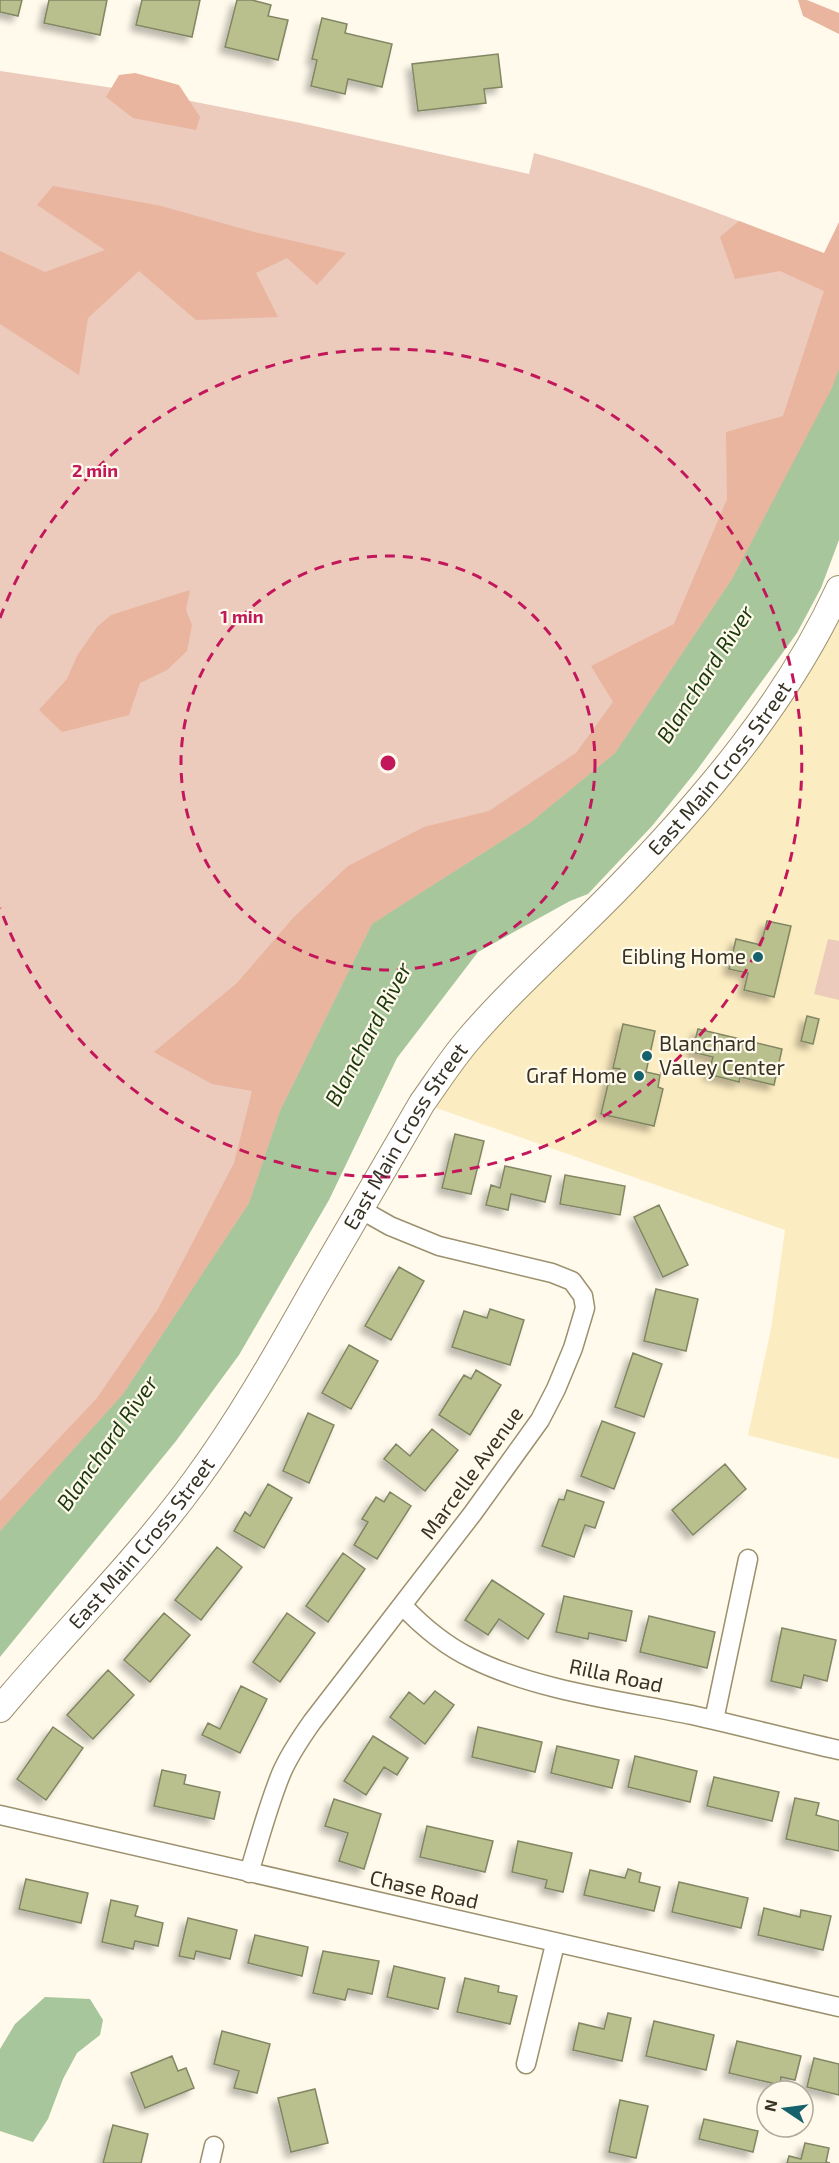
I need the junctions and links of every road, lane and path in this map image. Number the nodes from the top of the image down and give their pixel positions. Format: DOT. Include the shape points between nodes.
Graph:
graph roads {
  1 [pos="839,589"];
  2 [pos="360,1209"];
  3 [pos="748,1559"];
  4 [pos="402,1606"];
  5 [pos="0,1709"];
  6 [pos="714,1720"];
  7 [pos="839,1750"];
  8 [pos="0,1815"];
  9 [pos="249,1873"];
  10 [pos="555,1944"];
  11 [pos="839,2007"];
  12 [pos="526,2064"];
  1 -- 2 [label="main road, East Main Cross Street" via="807,651 756,727 666,837 467,1041 422,1103"];
  2 -- 4 [label="street, Marcelle Avenue" via="439,1246 572,1281 583,1296 585,1308 573,1348 540,1420"];
  2 -- 5 [label="main road, East Main Cross Street" via="273,1360 196,1480 130,1563"];
  3 -- 6 [label="street"];
  4 -- 6 [label="street, Rilla Road" via="447,1645 494,1669 570,1690"];
  4 -- 9 [label="street, Marcelle Avenue" via="293,1749 274,1792"];
  6 -- 7 [label="street, Rilla Road"];
  8 -- 9 [label="street, Chase Road"];
  9 -- 10 [label="street, Chase Road"];
  10 -- 11 [label="street, Chase Road"];
  10 -- 12 [label="street"];
}
